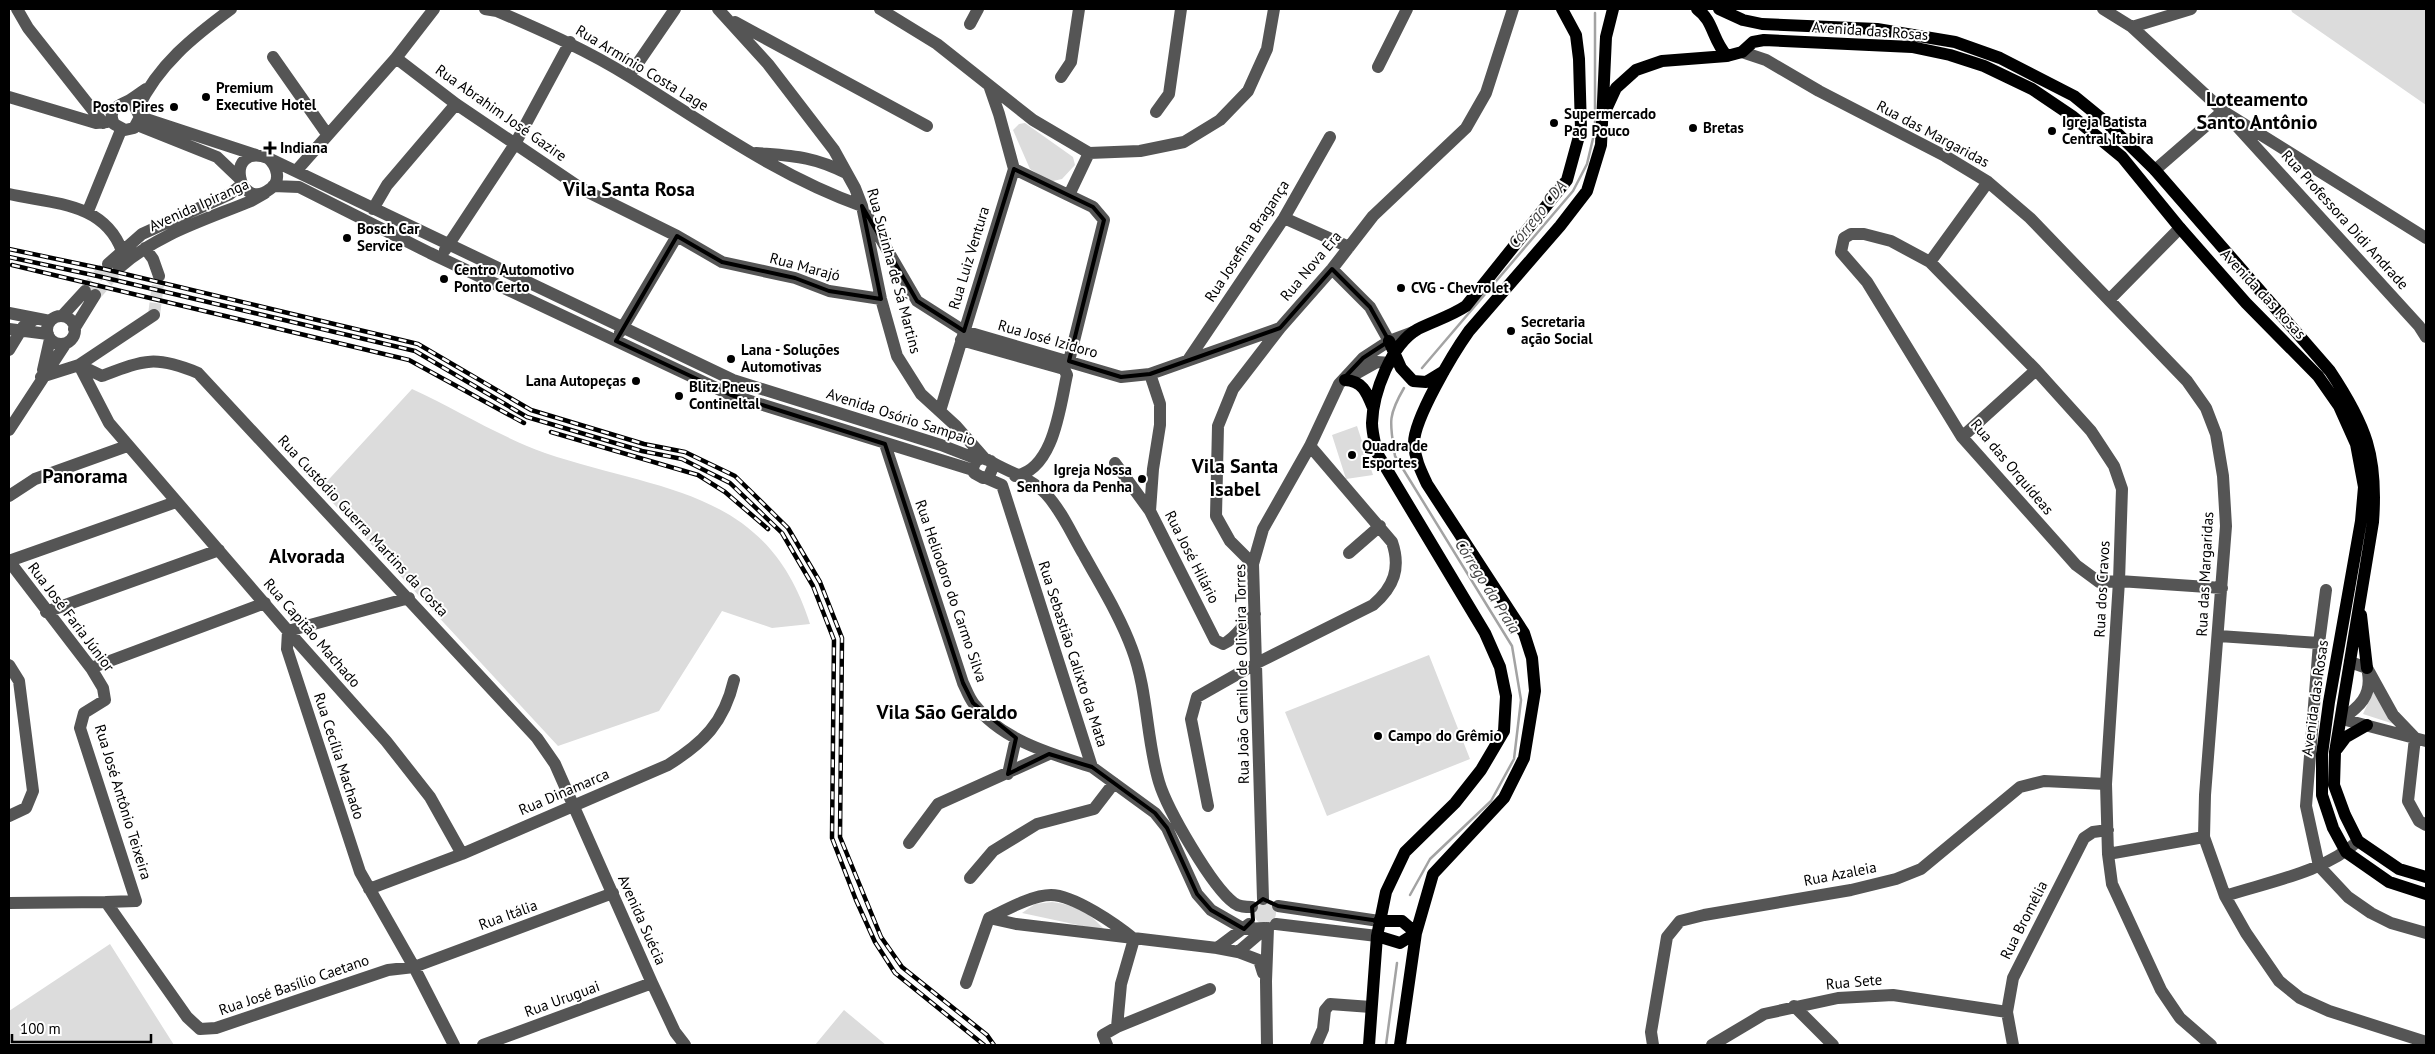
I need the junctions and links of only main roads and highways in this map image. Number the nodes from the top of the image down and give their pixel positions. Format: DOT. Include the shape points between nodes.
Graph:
graph roads {
  1 [pos="1562,9"];
  2 [pos="1613,9"];
  3 [pos="1697,9"];
  4 [pos="1719,9"];
  5 [pos="1743,20"];
  6 [pos="1748,46"];
  7 [pos="1727,56"];
  8 [pos="1987,60"];
  9 [pos="1604,114"];
  10 [pos="2214,265"];
  11 [pos="2240,270"];
  12 [pos="2268,300"];
  13 [pos="2246,303"];
  14 [pos="1389,341"];
  15 [pos="1395,362"];
  16 [pos="1444,371"];
  17 [pos="1342,382"];
  18 [pos="1373,408"];
  19 [pos="2360,596"];
  20 [pos="2350,662"];
  21 [pos="2334,667"];
  22 [pos="2367,668"];
  23 [pos="2329,702"];
  24 [pos="2342,718"];
  25 [pos="2367,725"];
  26 [pos="2335,752"];
  27 [pos="2426,877"];
  28 [pos="2426,894"];
  29 [pos="1379,921"];
  30 [pos="1416,933"];
  31 [pos="1377,936"];
  32 [pos="1369,1045"];
  33 [pos="1400,1045"];
  1 -- 15 [label="main road" via="1576,35 1581,130 1566,180 1466,306 1417,330 1403,341"];
  2 -- 9 [label="main road" via="1606,37"];
  3 -- 7 [label="main road" via="1708,19 1718,46"];
  4 -- 5 [label="main road, Avenida das Rosas"];
  5 -- 6 [label="main road"];
  5 -- 8 [label="main road, Avenida das Rosas" via="1762,24 1886,30 1955,42"];
  6 -- 7 [label="main road, Avenida das Rosas"];
  6 -- 8 [label="main road, Avenida das Rosas" via="1764,40 1912,47"];
  7 -- 9 [label="main road, Avenida das Rosas" via="1662,61 1636,70 1616,88"];
  8 -- 10 [label="main road, Avenida das Rosas" via="2032,89 2122,157"];
  8 -- 11 [label="main road, Avenida das Rosas" via="2039,77 2074,96 2107,123 2155,170"];
  9 -- 16 [label="main road" via="1599,154 1587,191 1469,331"];
  10 -- 11 [label="main road" via="2229,264"];
  10 -- 13 [label="main road, Avenida das Rosas"];
  11 -- 12 [label="main road, Avenida das Rosas"];
  12 -- 13 [label="main road"];
  12 -- 19 [label="main road, Avenida das Rosas" via="2330,371 2350,401 2369,443 2376,488"];
  13 -- 21 [label="main road, Avenida das Rosas" via="2318,376 2338,406 2356,444 2364,487 2361,521"];
  14 -- 15 [label="main road"];
  15 -- 16 [label="main road" via="1413,381 1426,382"];
  15 -- 18 [label="main road" via="1381,380"];
  16 -- 30 [label="main road" via="1420,420 1414,442 1416,460 1427,484 1524,633 1532,658 1536,691 1524,758 1504,798 1433,874"];
  17 -- 18 [label="main road" via="1354,382 1364,388"];
  18 -- 29 [label="main road" via="1372,425 1377,453 1485,633 1500,667 1506,696 1504,730 1486,762 1455,803 1405,852 1386,892"];
  19 -- 20 [label="main road, Avenida das Rosas"];
  19 -- 22 [label="main road"];
  20 -- 21 [label="main road" via="2341,662"];
  20 -- 24 [label="main road, Avenida das Rosas"];
  21 -- 23 [label="main road, Avenida das Rosas"];
  23 -- 24 [label="main road" via="2332,711"];
  23 -- 28 [label="main road, Avenida das Rosas" via="2322,754 2322,795 2333,828 2346,852 2389,882"];
  24 -- 26 [label="main road, Avenida das Rosas"];
  25 -- 26 [label="main road" via="2346,737"];
  26 -- 27 [label="main road, Avenida das Rosas" via="2334,785 2358,841 2398,869"];
  29 -- 30 [label="main road" via="1402,921"];
  29 -- 31 [label="main road"];
  30 -- 31 [label="main road" via="1400,943"];
  30 -- 33 [label="main road"];
  31 -- 32 [label="main road"];
}
